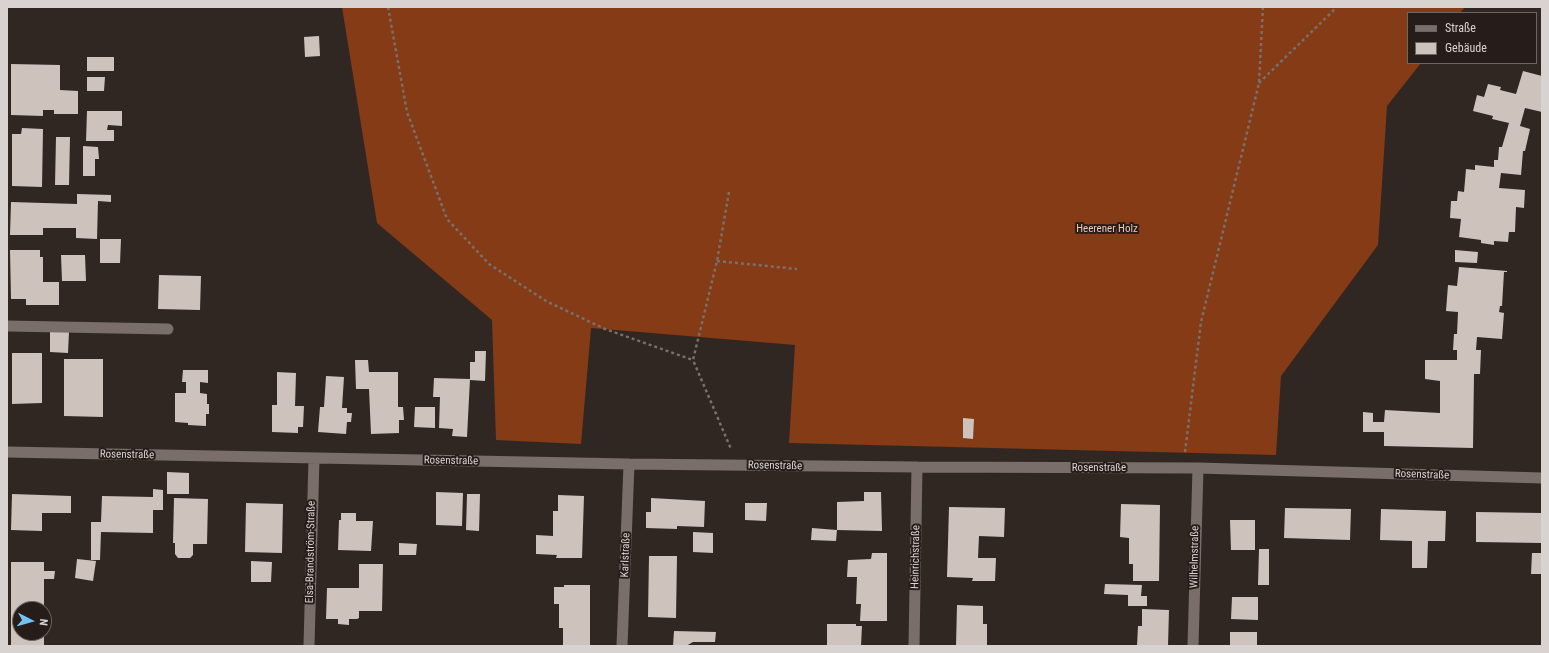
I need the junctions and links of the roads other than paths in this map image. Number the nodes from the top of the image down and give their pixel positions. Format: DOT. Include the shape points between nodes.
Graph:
graph roads {
  1 [pos="7,326"];
  2 [pos="168,329"];
  3 [pos="7,452"];
  4 [pos="314,458"];
  5 [pos="629,464"];
  6 [pos="918,467"];
  7 [pos="1198,468"];
  8 [pos="1542,478"];
  9 [pos="309,646"];
  10 [pos="622,646"];
  11 [pos="914,646"];
  12 [pos="1193,646"];
  1 -- 2 [label="street"];
  3 -- 4 [label="street, Rosenstraße"];
  4 -- 5 [label="street, Rosenstraße"];
  4 -- 9 [label="street, Elsa-Brandström-Straße"];
  5 -- 6 [label="street, Rosenstraße"];
  5 -- 10 [label="street, Karlstraße"];
  6 -- 7 [label="street, Rosenstraße"];
  6 -- 11 [label="street, Heinrichstraße"];
  7 -- 8 [label="street, Rosenstraße"];
  7 -- 12 [label="street, Wilhelmstraße"];
}
